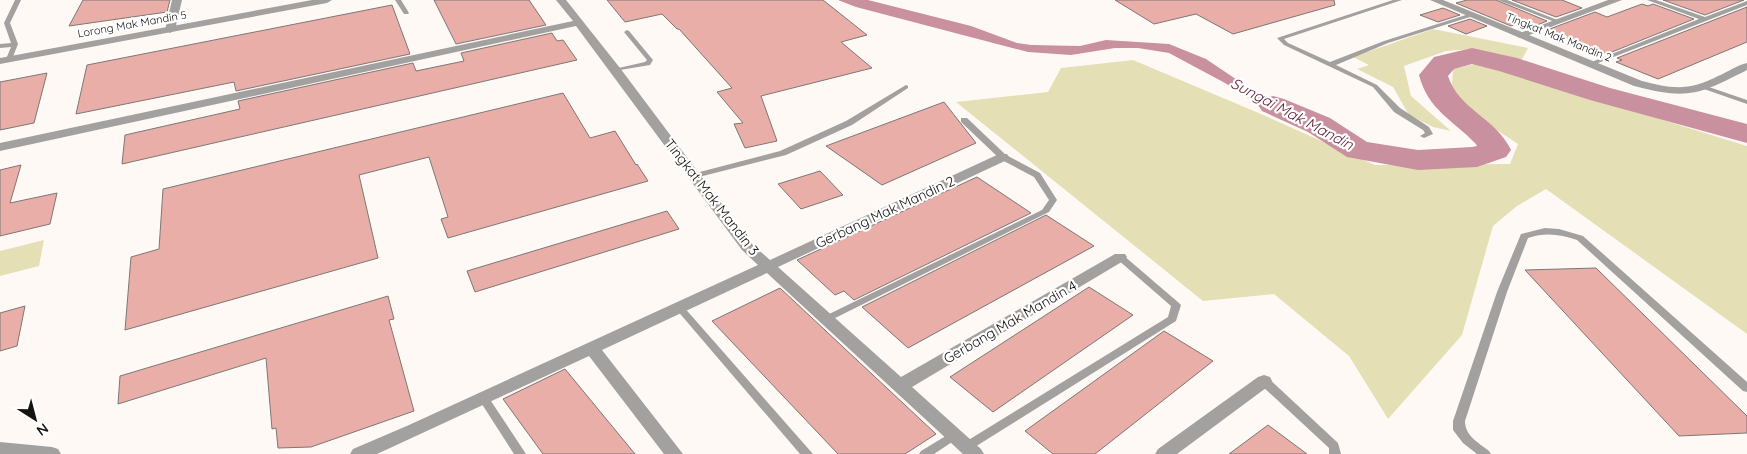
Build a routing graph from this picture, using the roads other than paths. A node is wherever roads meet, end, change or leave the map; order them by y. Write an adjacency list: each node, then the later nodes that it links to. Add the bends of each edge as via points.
1 (18, 0): 22 (lane, via 7,23)
2 (177, 0): 19 (street)
3 (327, 0): 19 (street, Lorong Mak Mandin 5)
4 (398, 0): 14 (lane)
5 (561, 0): 18 (street, Tingkat Mak Mandin 3)
6 (1399, 0): 26 (lane, via 1280,38)
7 (1435, 0): 15 (street, Tingkat Mak Mandin 2)
8 (1501, 0): 17 (lane)
9 (1581, 0): 13 (street)
10 (1617, 0): 13 (street)
11 (1650, 0): 16 (lane)
12 (1747, 3): 16 (lane)
13 (1598, 6): 17 (street)
14 (406, 13)
15 (1471, 15): 21 (street, Tingkat Mak Mandin 2); 26 (lane, via 1386,42)
16 (1704, 20): 25 (lane)
17 (1557, 21): 21 (street)
18 (578, 23): 28 (street, Tingkat Mak Mandin 3); 35 (street)
19 (170, 30): 24 (street, Lorong Mak Mandin 5)
20 (627, 32): 28 (lane, via 650,60 648,64)
21 (1520, 35): 25 (street, Tingkat Mak Mandin 2)
22 (14, 44): 23 (lane); 24 (lane)
23 (0, 46)
24 (5, 60)
25 (1591, 64): 31 (street, Tingkat Mak Mandin 2, via 1638,84)
26 (1330, 65): 34 (lane, via 1375,86 1397,110 1426,129 1430,134)
27 (1745, 69): 30 (street)
28 (616, 70): 37 (street, Tingkat Mak Mandin 3)
29 (906, 87): 37 (lane, via 849,122 783,153)
30 (1703, 87): 31 (street); 32 (lane)
31 (1674, 91)
32 (1747, 102)
33 (964, 120): 36 (lane)
34 (1424, 136)
35 (0, 147)
36 (1003, 157): 39 (street, Gerbang Mak Mandin 2); 41 (lane, via 1037,175 1053,200 1045,212)
37 (695, 176): 39 (street, Tingkat Mak Mandin 3, via 747,248)
38 (1120, 257): 44 (street, Gerbang Mak Mandin 4); 49 (lane, via 1176,305 1173,319)
39 (768, 266): 40 (street, Gerbang Mak Mandin 2); 41 (street, Tingkat Mak Mandin 3)
40 (679, 307): 42 (street, Gerbang Mak Mandin 2); 54 (lane)
41 (826, 319): 44 (street, Tingkat Mak Mandin 3)
42 (592, 348): 46 (street, Gerbang Mak Mandin 2); 53 (street)
43 (1264, 381): 56 (street); 57 (lane, via 1334,446)
44 (900, 386): 47 (street, Tingkat Mak Mandin 3)
45 (1747, 388): 58 (lane, via 1580,238 1561,231 1537,231 1524,236 1459,421 1458,430)
46 (483, 398): 51 (street, Gerbang Mak Mandin 2); 52 (lane)
47 (954, 435): 49 (street, Tingkat Mak Mandin 3); 55 (lane)
48 (0, 449): 50 (street)
49 (971, 450)
50 (52, 454)
51 (359, 454)
52 (520, 454)
53 (674, 454)
54 (807, 454)
55 (925, 454)
56 (1164, 454)
57 (1335, 454)
58 (1485, 454)

